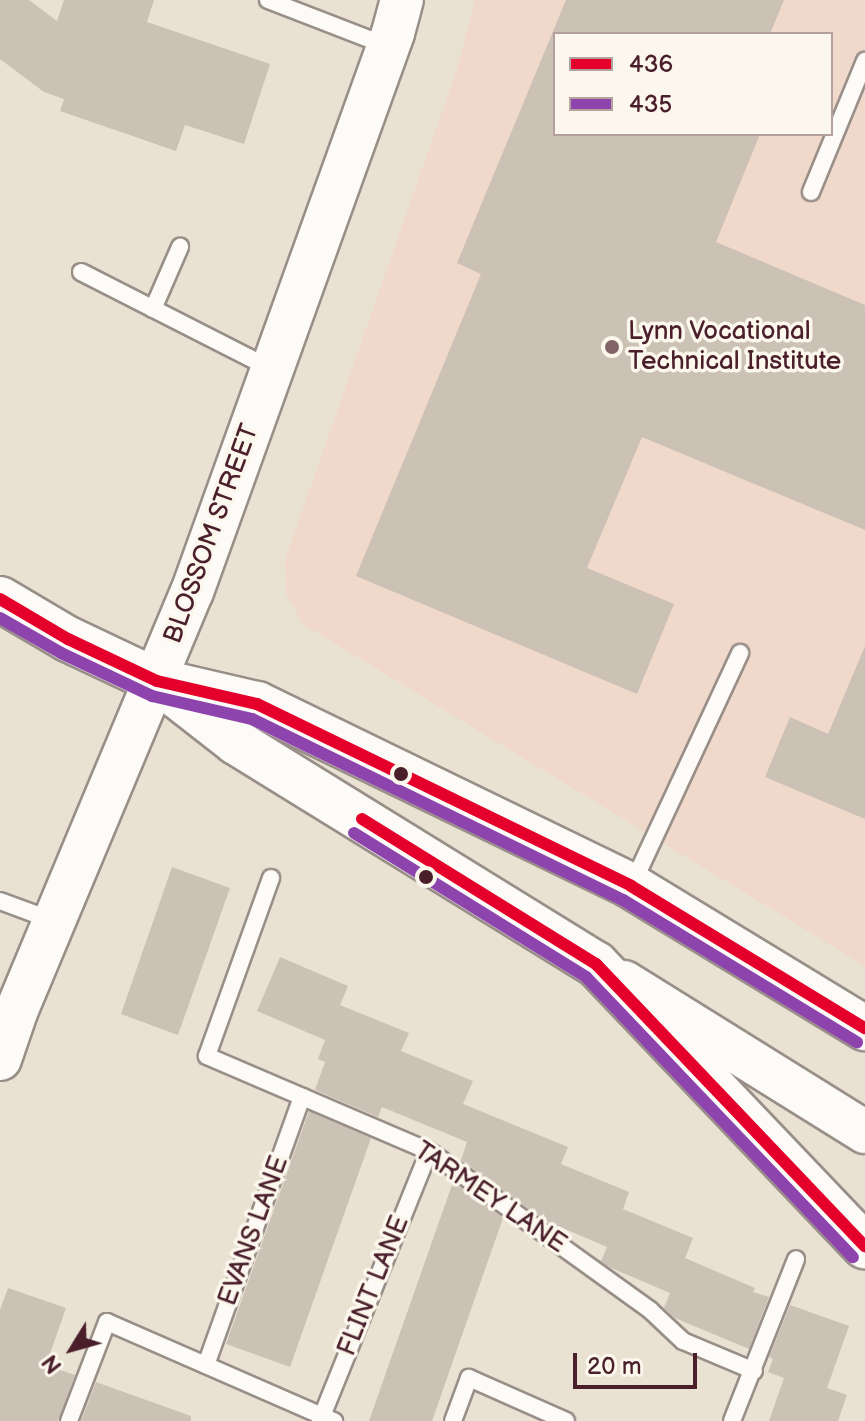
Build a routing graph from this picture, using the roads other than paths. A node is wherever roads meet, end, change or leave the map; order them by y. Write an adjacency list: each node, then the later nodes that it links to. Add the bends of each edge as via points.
1 (268, 0): 3 (lane)
2 (402, 0): 3 (street, BLOSSOM STREET)
3 (388, 47): 9 (street, BLOSSOM STREET)
4 (865, 61): 5 (lane)
5 (811, 192)
6 (180, 247): 8 (lane)
7 (81, 272): 8 (lane)
8 (153, 309): 9 (lane)
9 (273, 369): 12 (street, BLOSSOM STREET)
10 (0, 599): 12 (main road)
11 (740, 653): 14 (lane)
12 (157, 681): 14 (main road, via 257,704); 16 (street, BLOSSOM STREET); 17 (main road, via 236,742)
13 (271, 878): 21 (lane, TARMEY LANE, via 207,1056)
14 (631, 886): 19 (main road)
15 (0, 901): 16 (lane)
16 (54, 921): 18 (street, BLOSSOM STREET)
17 (596, 964): 22 (street); 24 (main road)
18 (8, 1008): 20 (street, BLOSSOM STREET)
19 (865, 1028)
20 (0, 1059)
21 (302, 1097): 23 (lane, TARMEY LANE); 26 (lane, EVANS LANE)
22 (865, 1132)
23 (429, 1151): 27 (lane, TARMEY LANE, via 650,1310 683,1341); 28 (lane, FLINT LANE)
24 (865, 1246)
25 (796, 1259): 27 (lane)
26 (206, 1365): 28 (lane); 29 (lane, via 107,1322)
27 (754, 1371): 32 (lane)
28 (325, 1419)
29 (69, 1421)
30 (453, 1421): 31 (lane, via 469,1378)
31 (566, 1421)
32 (732, 1421)

